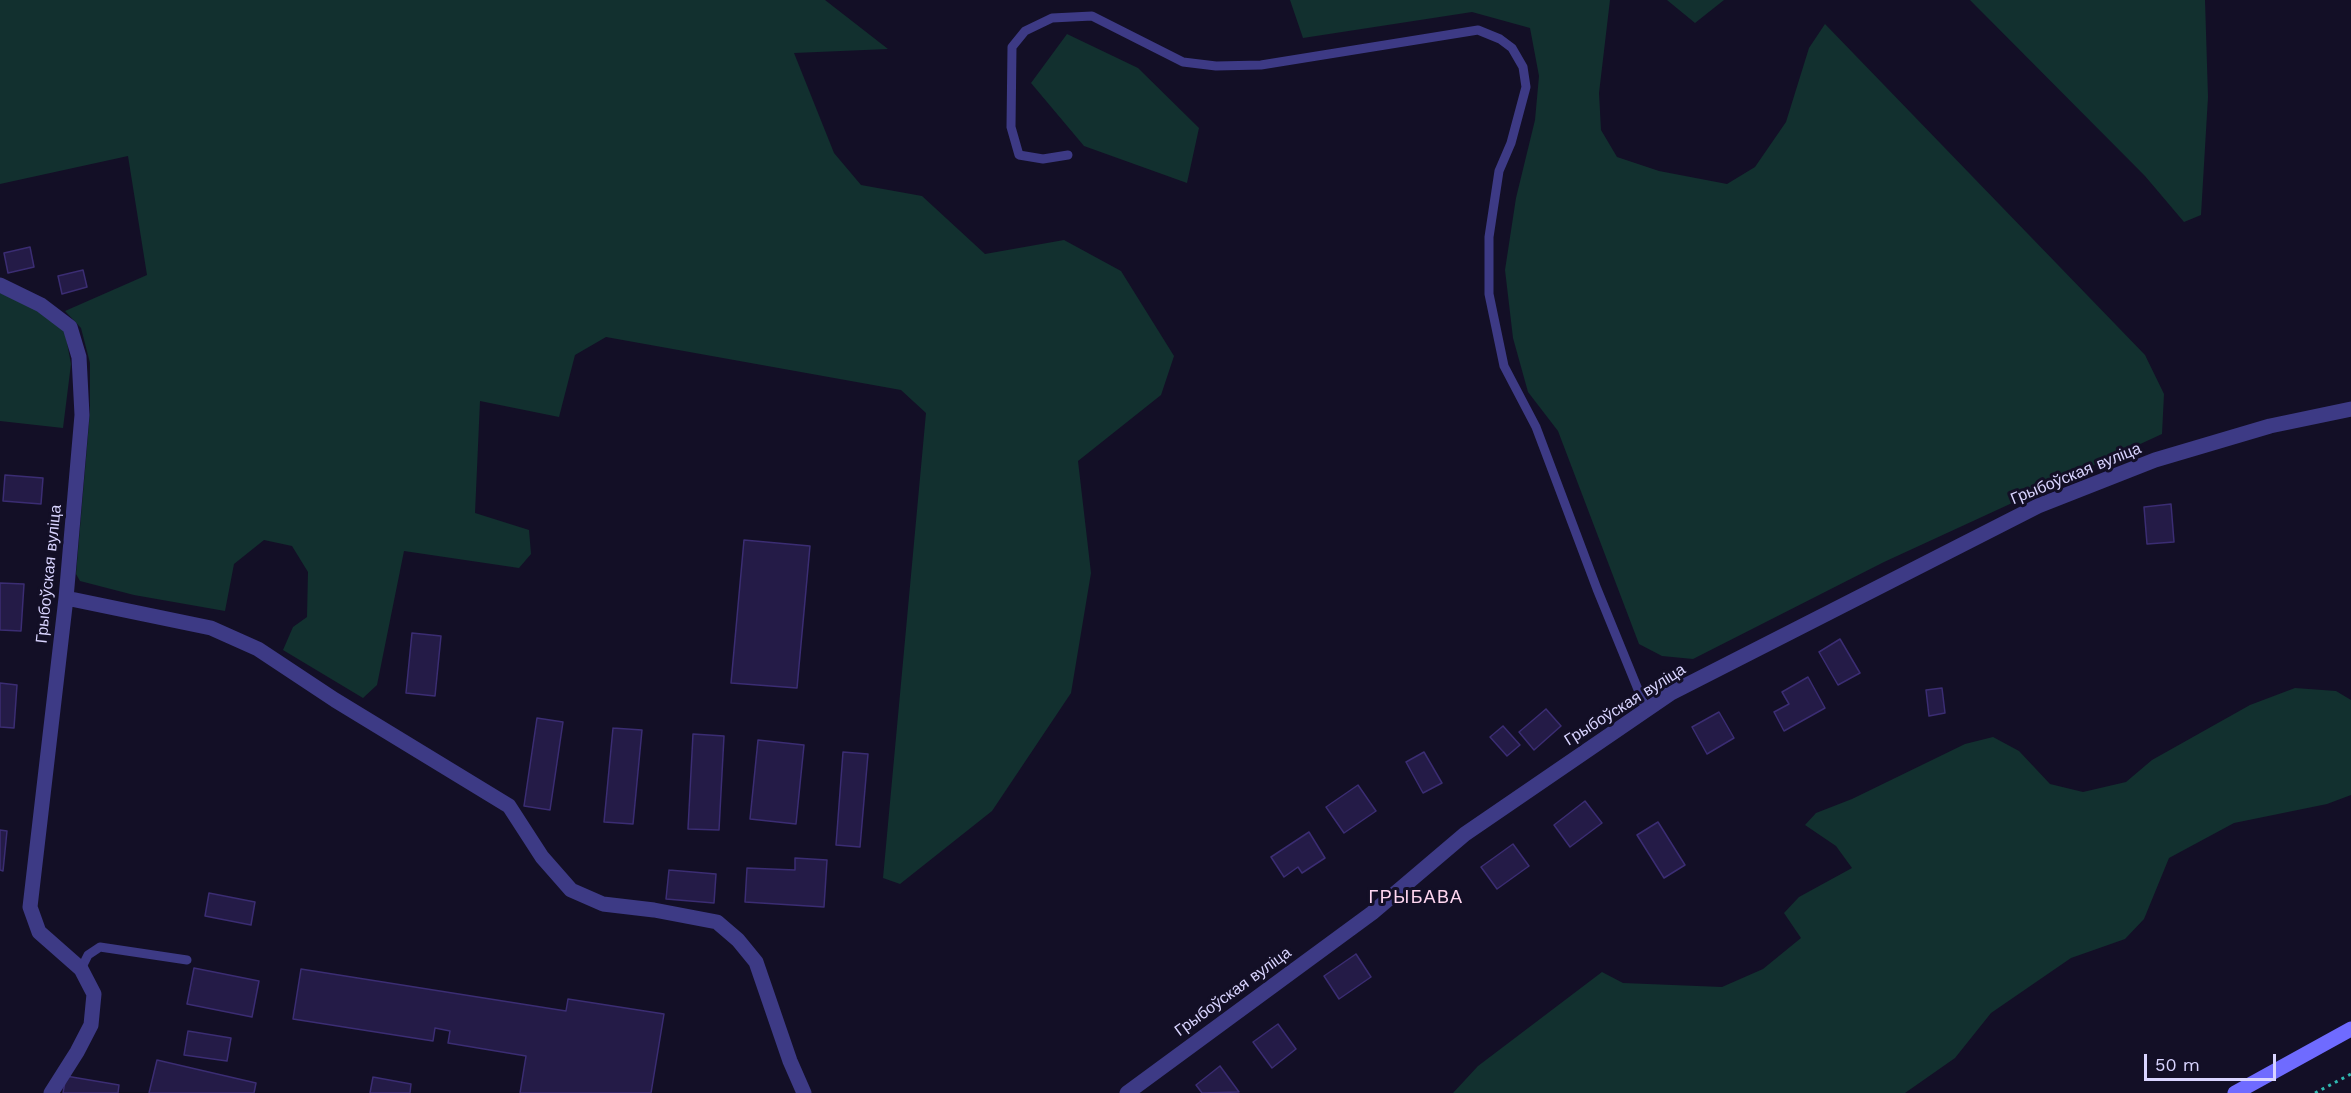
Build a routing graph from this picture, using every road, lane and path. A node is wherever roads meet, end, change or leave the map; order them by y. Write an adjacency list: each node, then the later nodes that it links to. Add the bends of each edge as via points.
1 (1068, 155): 5 (lane, via 1043,159 1019,155 1011,127 1011,47 1025,31 1052,18 1092,16 1183,63 1216,66 1261,65 1478,30 1512,48 1523,67 1526,87 1511,143 1498,171 1489,237 1489,294 1504,366 1536,427)
2 (0, 285): 4 (street, Грыбоўская вуліца, via 41,305 70,327 79,357 82,415)
3 (2351, 409): 5 (street, Грыбоўская вуліца, via 2270,426 2155,460 2038,506)
4 (66, 597): 7 (street, Грыбоўская вуліца, via 30,907 39,932); 11 (street, via 211,628 258,649 509,806 542,857 571,890 603,904 717,922 756,962)
5 (1646, 709): 12 (street, Грыбоўская вуліца, via 1465,834 1372,913)
6 (187, 960): 7 (lane, via 100,947 88,955)
7 (81, 969): 10 (street, via 94,994 91,1025)
8 (2351, 1029): 13 (main road)
9 (2351, 1074): 14 (path)
10 (51, 1093)
11 (804, 1093)
12 (1127, 1093)
13 (2235, 1093)
14 (2315, 1093)

